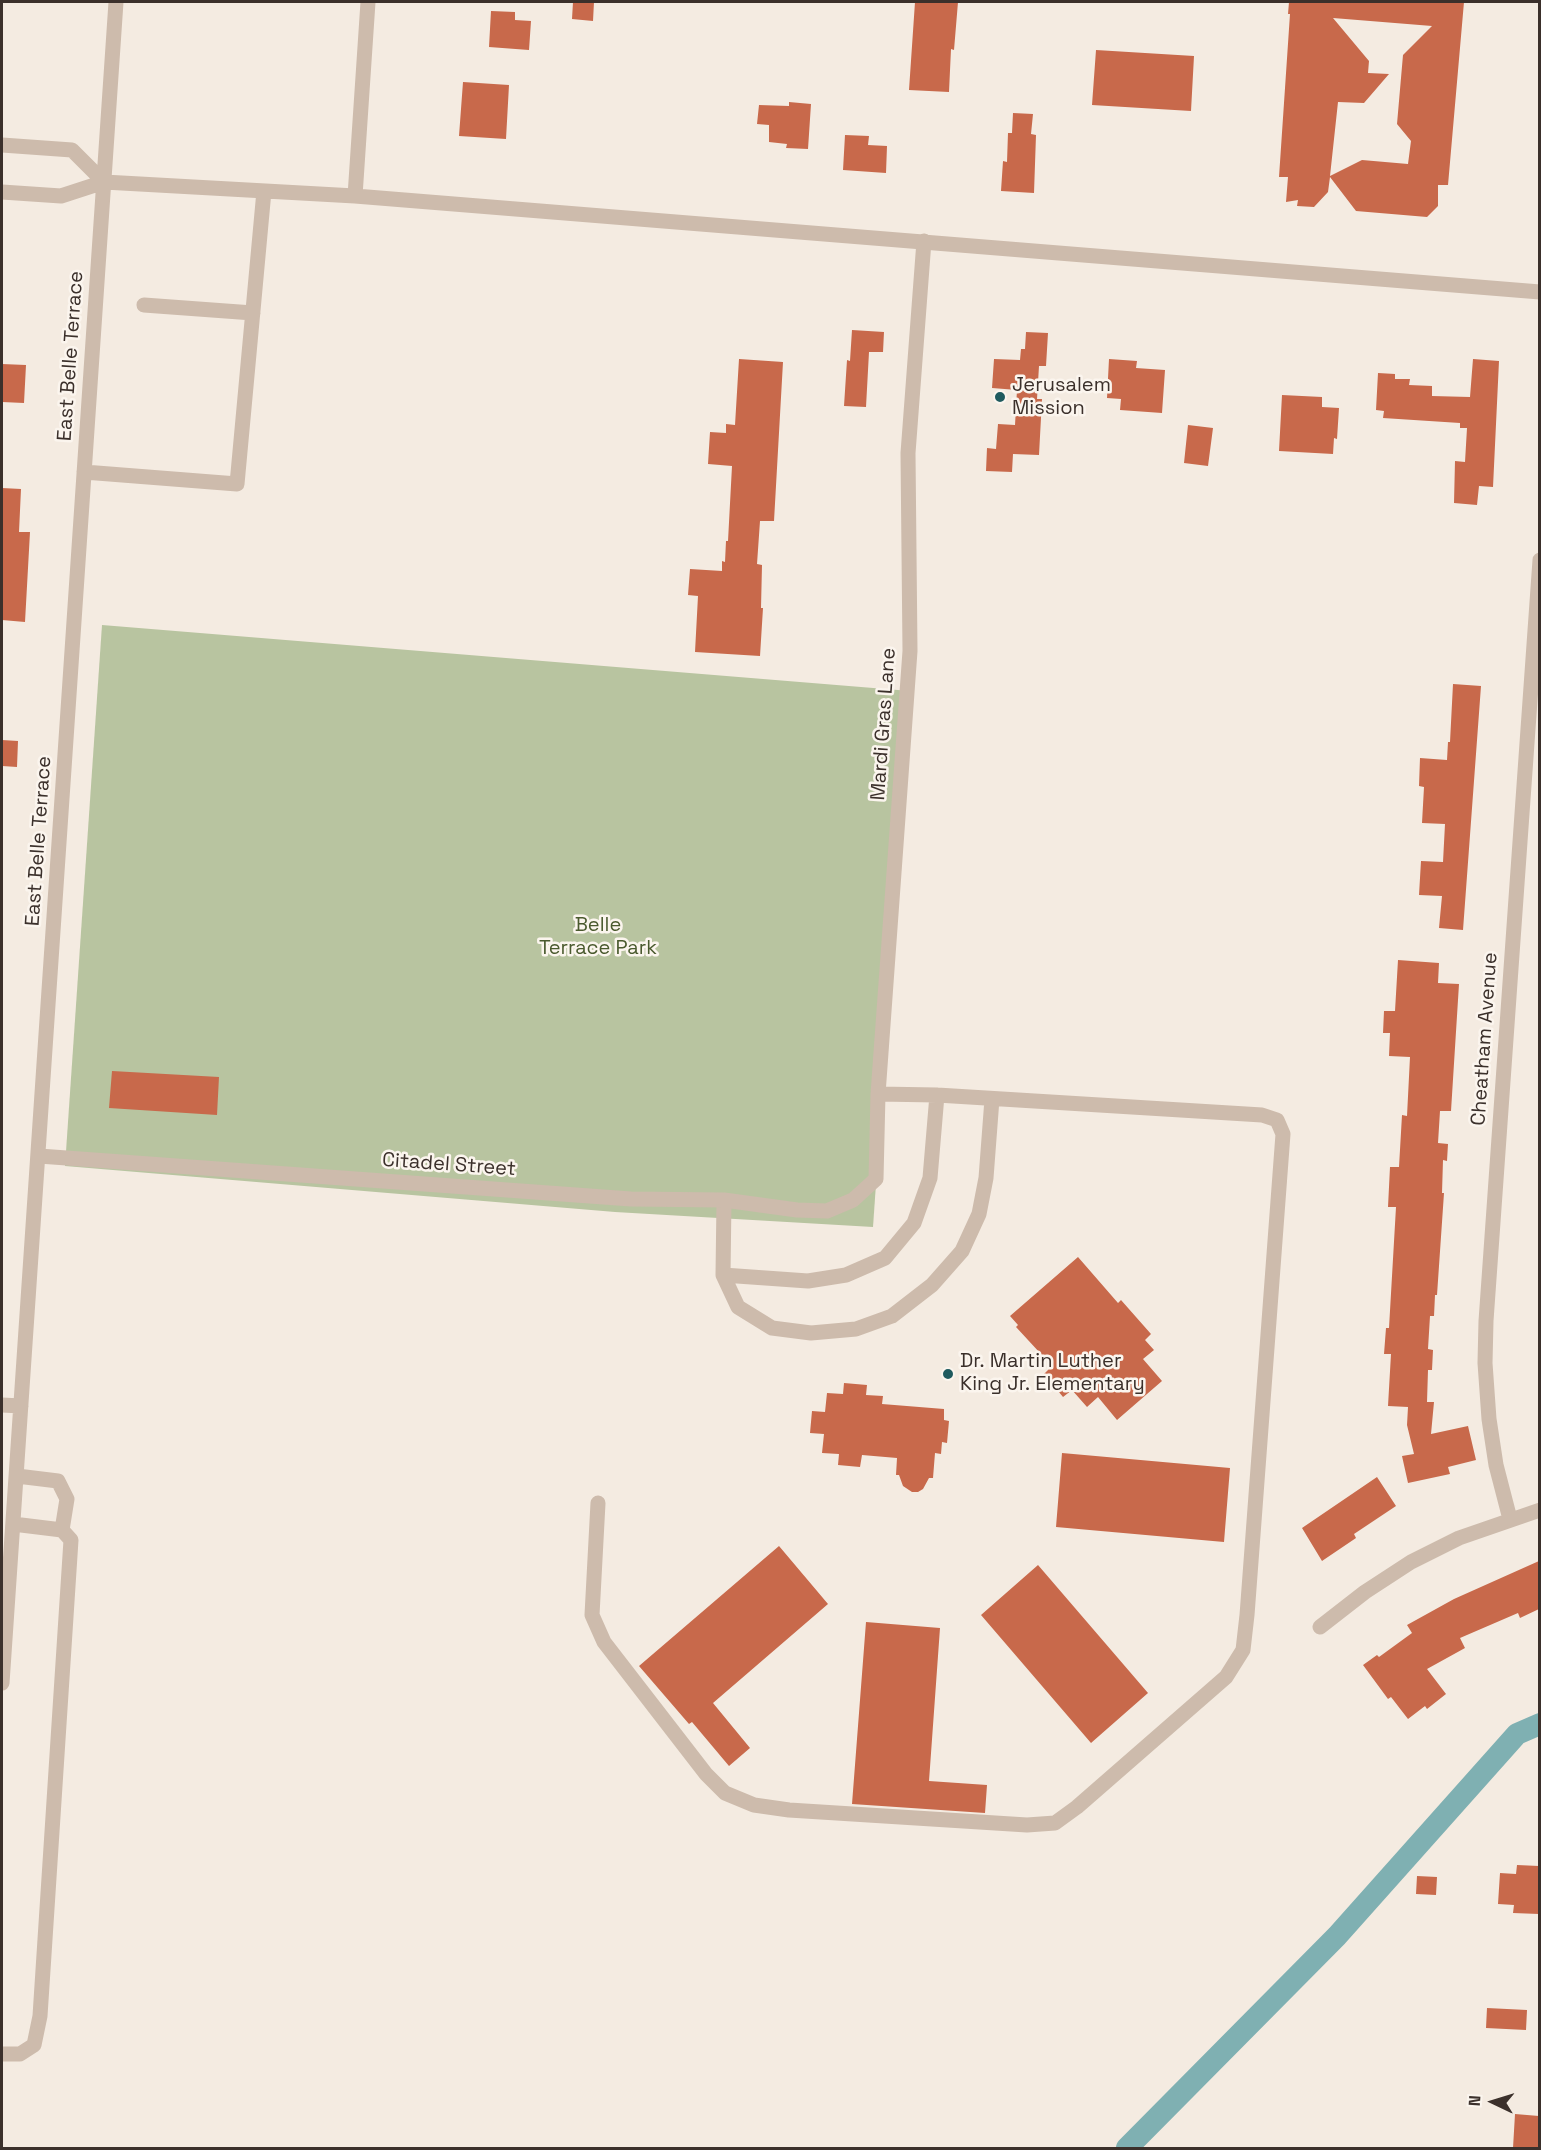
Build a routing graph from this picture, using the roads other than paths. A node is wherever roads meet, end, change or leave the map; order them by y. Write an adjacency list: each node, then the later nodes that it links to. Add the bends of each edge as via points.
1 (117, 2): 4 (street, East Belle Terrace)
2 (368, 2): 7 (street)
3 (2, 145): 4 (street, via 72,150)
4 (104, 182): 5 (street); 6 (street, via 61,196); 12 (street, East Belle Terrace)
5 (264, 191): 7 (street); 11 (street)
6 (2, 192)
7 (355, 196): 8 (street)
8 (924, 241): 9 (street); 14 (street, Mardi Gras Lane, via 908,453 910,651)
9 (1539, 292)
10 (144, 305): 11 (street)
11 (253, 313): 12 (street, via 237,484)
12 (84, 472): 17 (street, East Belle Terrace)
13 (1539, 560): 26 (street, Cheatham Avenue, via 1486,1321 1489,1419)
14 (878, 1094): 15 (street); 19 (street, Mardi Gras Lane, via 876,1179)
15 (937, 1095): 16 (street); 20 (street, via 930,1178 914,1223 885,1258 846,1275 807,1281)
16 (992, 1099): 20 (street, via 986,1178 979,1214 963,1251 932,1285 892,1316 856,1329 811,1334 772,1328 738,1307); 24 (street, via 1262,1114 1277,1120 1283,1134 1247,1615 1243,1650 1226,1677 1055,1823 1027,1825 754,1805 725,1793 706,1774 604,1642 592,1615)
17 (39, 1156): 18 (street, Citadel Street, via 631,1199); 22 (street, East Belle Terrace)
18 (724, 1200): 19 (street, Citadel Street, via 827,1211); 20 (street)
19 (853, 1200)
20 (723, 1275)
21 (2, 1405): 22 (street)
22 (21, 1406): 23 (street, East Belle Terrace)
23 (16, 1476): 27 (street, East Belle Terrace); 28 (street, via 58,1481 67,1499)
24 (598, 1503)
25 (1539, 1510): 26 (street)
26 (1510, 1519): 29 (street, via 1410,1562)
27 (13, 1524): 28 (street); 30 (street, East Belle Terrace)
28 (62, 1530): 31 (street, via 71,1540 40,2016 34,2045 20,2054)
29 (1320, 1627)
30 (2, 1683)
31 (2, 2054)

